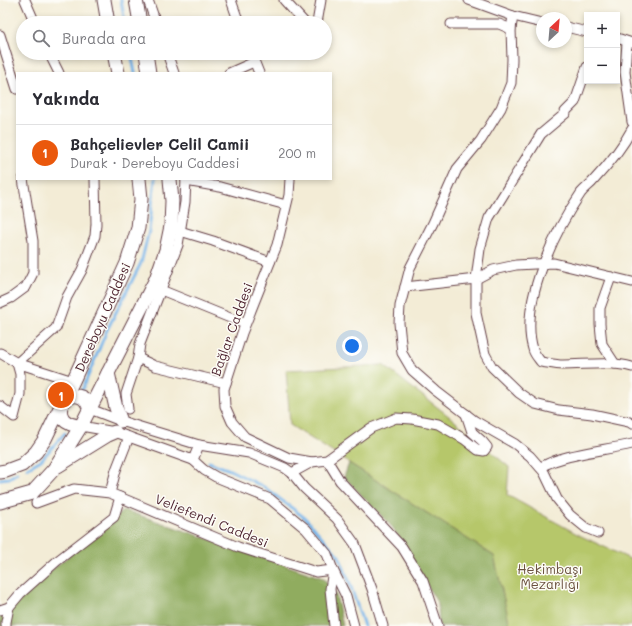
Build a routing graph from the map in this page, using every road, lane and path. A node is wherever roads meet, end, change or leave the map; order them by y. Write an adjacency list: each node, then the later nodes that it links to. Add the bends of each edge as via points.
1 (25, 0): 9 (street)
2 (104, 0): 10 (main road)
3 (136, 0): 11 (main road)
4 (148, 0): 12 (street)
5 (231, 0): 13 (street)
6 (284, 0): 14 (street)
7 (321, 0): 15 (street)
8 (469, 0): 16 (street)
9 (32, 16)
10 (107, 16)
11 (139, 16)
12 (154, 16)
13 (235, 16)
14 (299, 16)
15 (318, 16)
16 (513, 16): 17 (street); 19 (street)
17 (536, 22)
18 (451, 24): 19 (street, via 499,24)
19 (511, 28): 53 (street, via 511,83 501,108 481,140 457,169 410,268)
20 (572, 28): 21 (street)
21 (584, 31)
22 (0, 35): 37 (street)
23 (620, 39): 24 (street)
24 (630, 42): 38 (street, via 625,72)
25 (52, 60): 30 (street)
26 (115, 60): 31 (main road)
27 (147, 60): 32 (main road)
28 (169, 60): 33 (street)
29 (254, 62): 34 (street); 35 (street)
30 (58, 72)
31 (118, 72)
32 (149, 72)
33 (174, 72)
34 (231, 72)
35 (259, 72)
36 (584, 77): 51 (street, via 576,102 541,134 490,218 480,249)
37 (16, 86)
38 (632, 122)
39 (632, 129): 49 (street, via 624,145 582,192)
40 (23, 180): 55 (street, via 33,241 33,273 26,287)
41 (95, 180): 59 (street, via 95,236 82,270 56,328)
42 (139, 180): 63 (main road, Dereboyu Caddesi, via 141,199 138,228 127,263)
43 (170, 180): 62 (main road, via 171,226 166,250 156,279)
44 (186, 180): 46 (street, via 220,186); 47 (street)
45 (290, 180): 46 (street, Bağlar Caddesi)
46 (286, 205): 48 (street, Bağlar Caddesi, via 277,245)
47 (180, 231): 48 (street); 54 (street, via 178,245)
48 (270, 262): 56 (street, Bağlar Caddesi)
49 (543, 264): 50 (street, via 554,263); 51 (street, via 516,265 493,270); 60 (street, via 530,314 533,351 541,362 561,365)
50 (611, 277): 52 (street); 60 (street, via 600,308 600,324 602,344)
51 (476, 279): 53 (street); 70 (street, via 476,313 485,354 492,367 518,393 536,404)
52 (632, 282)
53 (405, 286): 69 (street, via 399,323 402,353 412,370)
54 (161, 290): 56 (street); 58 (street, via 140,344)
55 (0, 303)
56 (245, 324): 64 (street, Bağlar Caddesi)
57 (0, 353): 59 (street)
58 (138, 358): 64 (street, via 156,366); 68 (street, via 126,394)
59 (17, 363): 63 (street); 66 (street, via 20,394 14,417)
60 (615, 364): 61 (street)
61 (632, 367)
62 (108, 373): 67 (main road); 72 (main road)
63 (73, 381): 65 (main road, Dereboyu Caddesi)
64 (226, 382): 78 (street, Bağlar Caddesi, via 225,406 232,422 245,437 289,458)
65 (62, 405): 67 (main road, via 68,398 77,396 86,400); 71 (main road, via 60,410 63,419); 81 (main road, Dereboyu Caddesi, via 36,452 22,465)
66 (0, 406)
67 (90, 409): 71 (main road); 72 (street)
68 (128, 409)
69 (466, 414): 77 (street, via 472,432 487,447 484,451 478,450 438,424 396,418 371,428); 79 (street, via 515,444)
70 (632, 424)
71 (81, 426): 72 (street); 80 (main road)
72 (118, 427): 73 (street); 75 (street); 80 (main road)
73 (129, 437): 76 (street); 83 (street)
74 (632, 444): 79 (street, via 574,456)
75 (199, 445): 76 (street); 82 (street, via 249,453)
76 (193, 460): 88 (street, via 216,477 270,499 306,529 328,554)
77 (327, 460): 78 (street); 94 (street, via 340,481 402,547 423,581)
78 (312, 462): 82 (street)
79 (540, 468): 87 (street, via 570,515 586,528)
80 (54, 469): 85 (main road, via 32,493)
81 (0, 472)
82 (292, 473): 93 (street, via 337,519 355,544)
83 (110, 493): 84 (street, Veliefendi Caddesi); 86 (street, Veliefendi Caddesi, via 74,489)
84 (120, 497): 88 (street, Veliefendi Caddesi, via 238,547 316,572); 89 (street, via 114,517 57,561)
85 (0, 502)
86 (36, 503)
87 (598, 532)
88 (333, 570): 91 (street, via 330,589); 92 (street, via 346,596)
89 (4, 608): 90 (street)
90 (6, 626)
91 (334, 626)
92 (354, 626)
93 (383, 626)
94 (438, 626)

